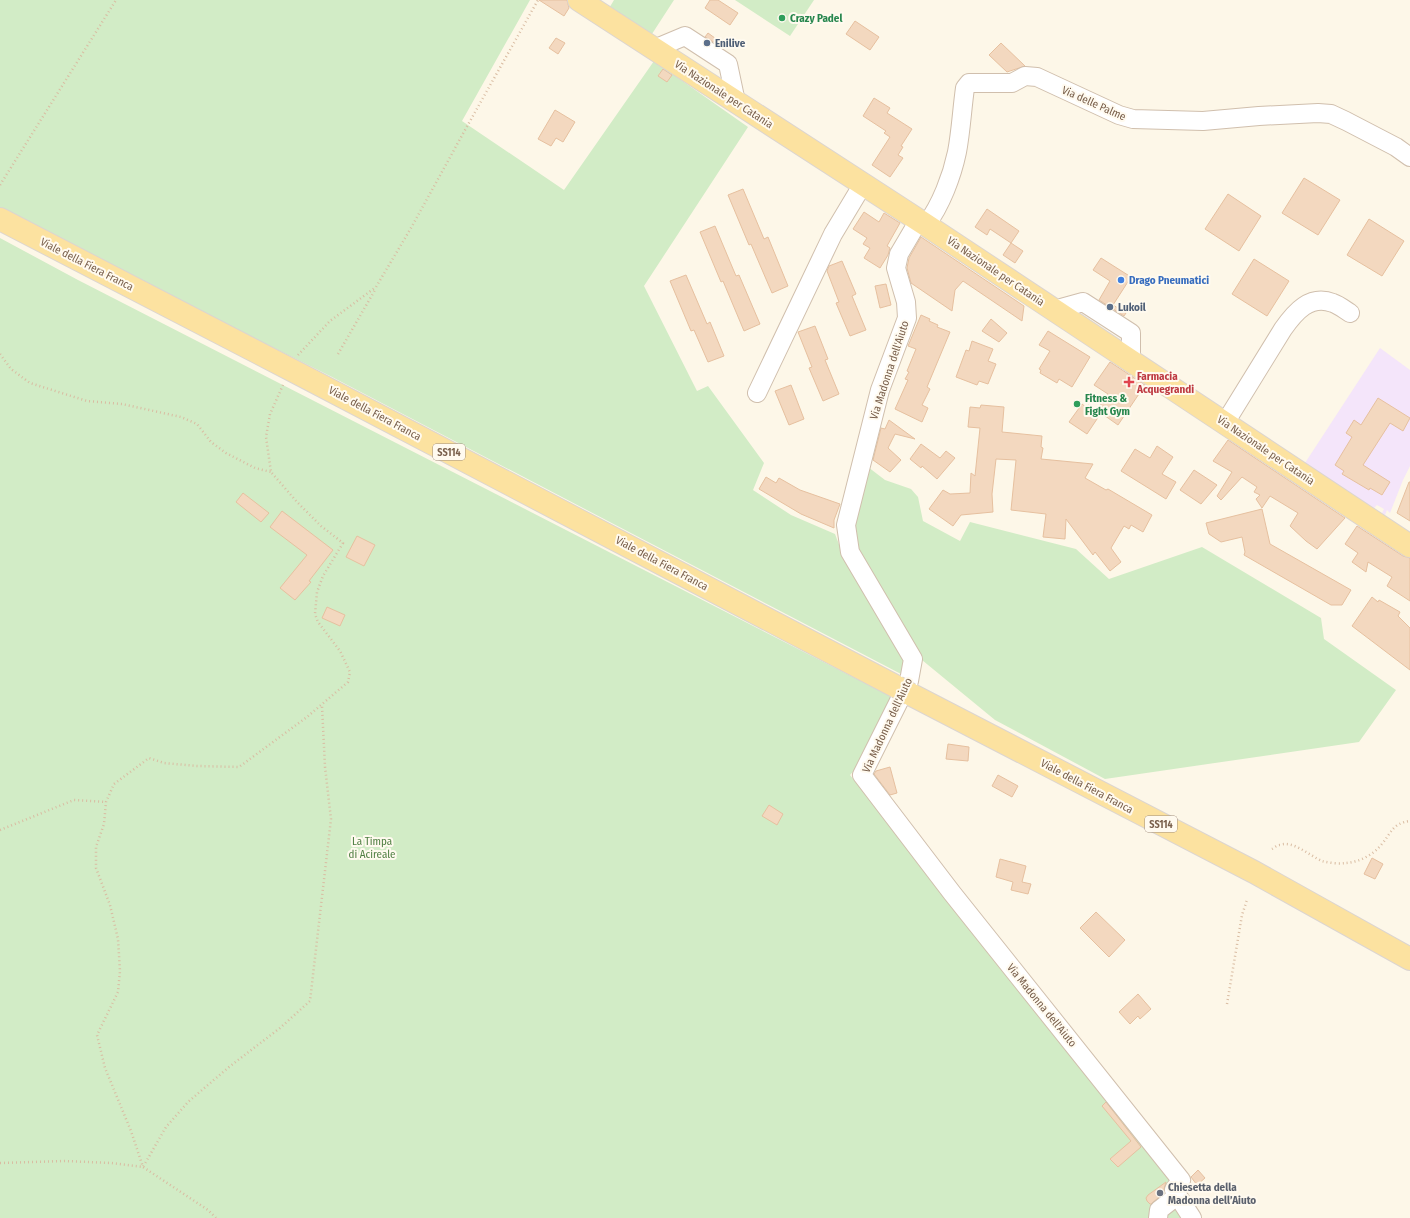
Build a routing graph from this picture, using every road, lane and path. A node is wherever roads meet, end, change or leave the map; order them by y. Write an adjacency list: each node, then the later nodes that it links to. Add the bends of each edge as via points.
1 (116, 0): 6 (path)
2 (538, 0): 9 (path)
3 (579, 0): 5 (main road, Via Nazionale per Catania)
4 (1410, 157): 8 (street, Via delle Palme, via 1396,147 1331,114 1311,113 1203,121 1133,119 1118,115 1037,77 1025,76 1012,83 969,83 965,88 957,152 946,188 933,216)
5 (863, 184): 8 (main road, Via Nazionale per Catania); 15 (street, via 833,234)
6 (0, 185)
7 (0, 219): 25 (main road, Viale della Fiera Franca / SS114, via 1254,872)
8 (923, 223): 16 (main road, Via Nazionale per Catania); 29 (street, Via Madonna dell'Aiuto, via 899,254 896,268 906,302 907,318 880,390 846,525 850,552 913,659 909,681 862,775 952,893 1181,1180 1174,1190)
9 (376, 287): 12 (path); 13 (path, via 330,321)
10 (1350, 313): 16 (street, via 1333,303 1322,301 1302,307 1283,328)
11 (0, 354): 17 (path, via 11,369 30,383 87,401 122,404 181,417 197,424 211,442 226,454 255,468)
12 (338, 354)
13 (297, 357)
14 (285, 380): 17 (path, via 270,414 266,437)
15 (757, 393)
16 (1225, 423): 18 (main road, Via Nazionale per Catania)
17 (271, 472): 19 (path, via 297,502 343,543 316,592 315,614 340,651 350,672 348,682)
18 (1410, 546)
19 (322, 706): 20 (path, via 239,766 197,766 164,763 150,758 114,784); 28 (path, via 331,819 310,1001 188,1102 166,1128)
20 (106, 802): 22 (path, via 74,800); 28 (path, via 104,824 96,847 96,868 110,905 118,939 120,971 118,992 97,1035 105,1068)
21 (1410, 820): 23 (path, via 1392,828 1381,845 1370,855 1346,864 1323,861 1288,844 1280,844)
22 (0, 830)
23 (1272, 849)
24 (1247, 900): 26 (path, via 1242,915)
25 (1410, 959)
26 (1227, 1004)
27 (0, 1163): 28 (path, via 65,1161)
28 (143, 1167): 30 (path)
29 (1177, 1196): 31 (street, via 1159,1210); 32 (street)
30 (216, 1218)
31 (1158, 1218)
32 (1192, 1218)

